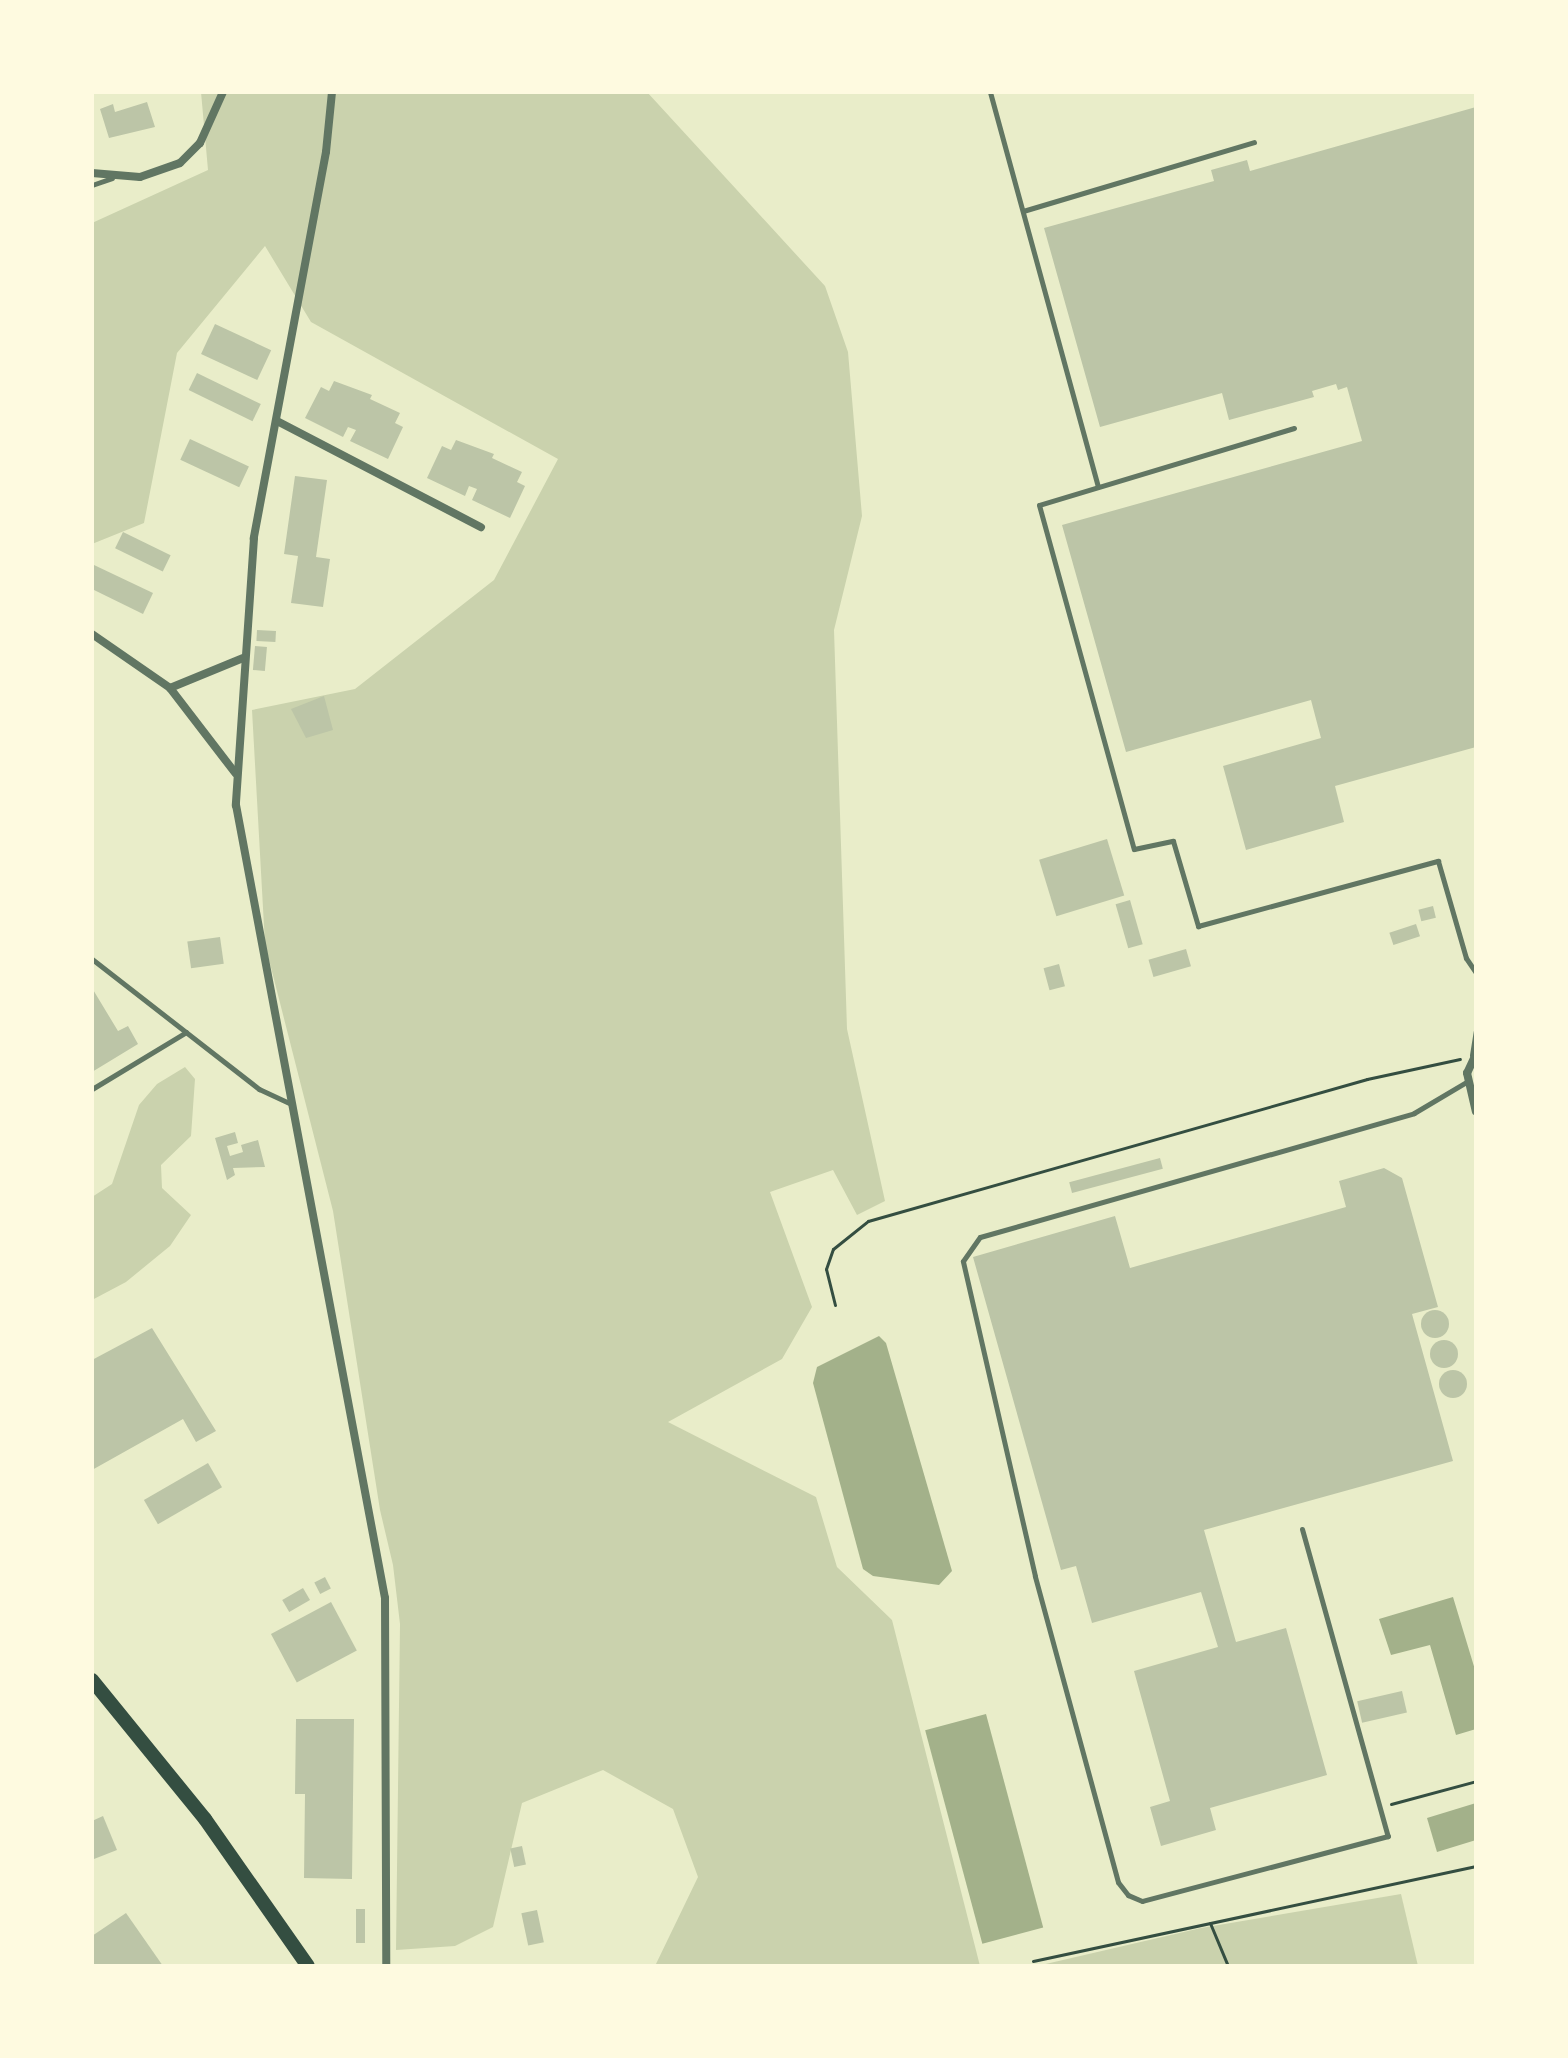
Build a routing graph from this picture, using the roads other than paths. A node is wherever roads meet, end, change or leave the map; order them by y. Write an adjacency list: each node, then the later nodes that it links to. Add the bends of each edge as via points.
1 (223, 92): 6 (street, via 206,134 188,157 151,175)
2 (332, 92): 9 (street)
3 (990, 92): 8 (lane)
4 (1254, 142): 8 (lane)
5 (92, 173): 6 (street)
6 (112, 178): 7 (lane)
7 (92, 185)
8 (1023, 211): 11 (lane)
9 (277, 421): 12 (street); 14 (street, via 254,538)
10 (1294, 428): 11 (lane)
11 (1098, 487): 18 (lane, via 1039,505 1134,849 1173,841 1198,926 1438,861 1466,958)
12 (481, 527)
13 (92, 634): 15 (street)
14 (243, 658): 15 (street); 16 (street)
15 (170, 688): 16 (street)
16 (236, 774): 24 (street, via 237,816)
17 (92, 959): 20 (lane)
18 (1476, 973)
19 (1476, 1031): 21 (lane)
20 (186, 1032): 23 (lane); 24 (lane, via 259,1089)
21 (1474, 1055): 22 (street)
22 (1468, 1081): 25 (street); 26 (lane, via 1414,1113 980,1237 963,1261 1035,1576 1118,1882 1142,1901 1388,1836)
23 (92, 1089)
24 (295, 1106): 29 (street, via 385,1598)
25 (1476, 1111)
26 (1302, 1529)
27 (92, 1680): 28 (main road, via 205,1819)
28 (308, 1966)
29 (386, 1966)

